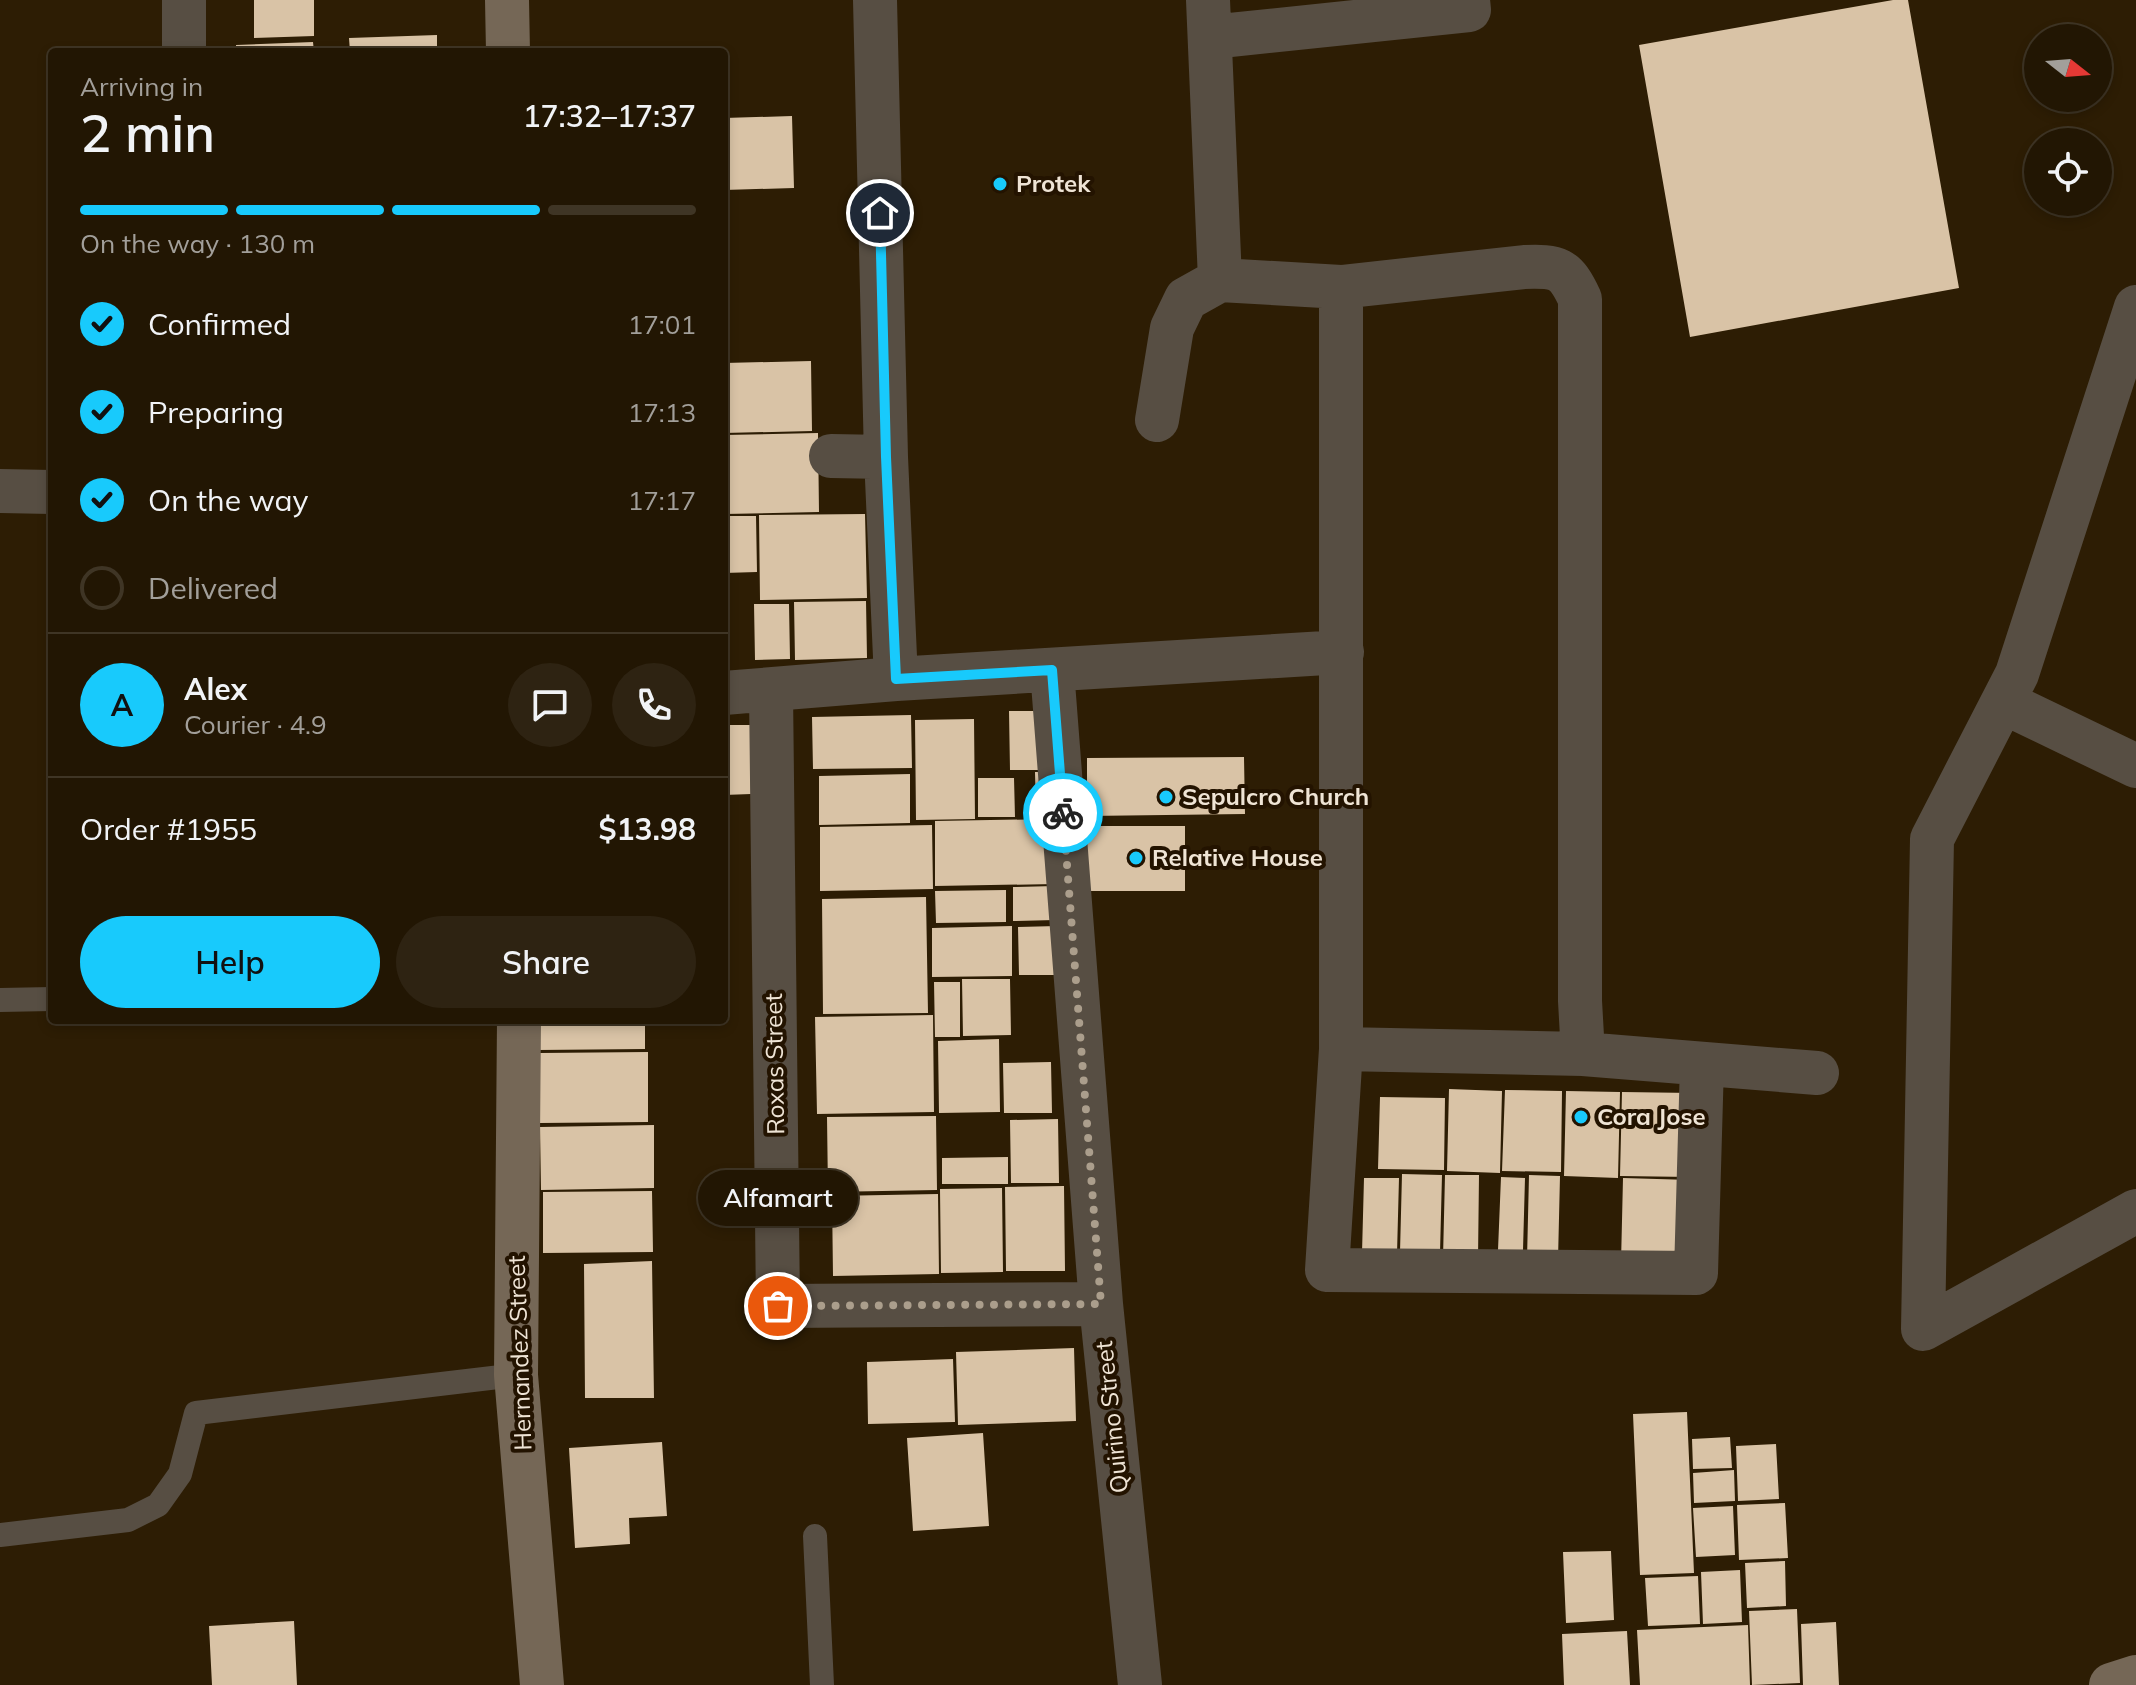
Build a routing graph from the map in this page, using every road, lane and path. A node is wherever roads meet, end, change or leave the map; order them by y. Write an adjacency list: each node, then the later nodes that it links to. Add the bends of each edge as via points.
1 (184, 0): 6 (street)
2 (507, 0): 7 (street)
3 (875, 0): 13 (street)
4 (1468, 0): 5 (street, via 1469,10)
5 (1210, 19): 8 (street)
6 (184, 48)
7 (508, 48)
8 (1220, 280): 9 (street); 11 (street, via 1186,299 1172,328)
9 (1341, 287): 16 (street); 27 (street, via 1552,266 1571,279 1580,299)
10 (2136, 307): 21 (street, via 2017,674)
11 (1157, 420)
12 (831, 456): 13 (street)
13 (886, 457): 18 (street)
14 (0, 491): 15 (street)
15 (48, 492)
16 (1342, 652): 17 (street); 26 (street)
17 (1052, 670): 18 (street); 31 (street, Quirino Street)
18 (896, 679): 19 (street)
19 (771, 691): 20 (street); 31 (street, Roxas Street, via 778,1306)
20 (728, 693)
21 (2003, 702): 22 (street); 30 (street, via 1932,839 1923,1329)
22 (2136, 766)
23 (48, 999): 24 (lane)
24 (0, 1000)
25 (519, 1024): 32 (street, Hernandez Street)
26 (1341, 1049): 27 (street); 28 (street, via 1327,1270 1696,1273)
27 (1583, 1054): 28 (street)
28 (1702, 1064): 29 (street)
29 (1817, 1073)
30 (2136, 1211)
31 (1101, 1304): 38 (street, Quirino Street)
32 (516, 1375): 33 (lane, via 196,1413 180,1474 158,1505 128,1520); 36 (street, Hernandez Street)
33 (0, 1535)
34 (815, 1536): 37 (lane)
35 (2136, 1677): 39 (street)
36 (542, 1685)
37 (822, 1685)
38 (1140, 1685)
39 (2111, 1685)

